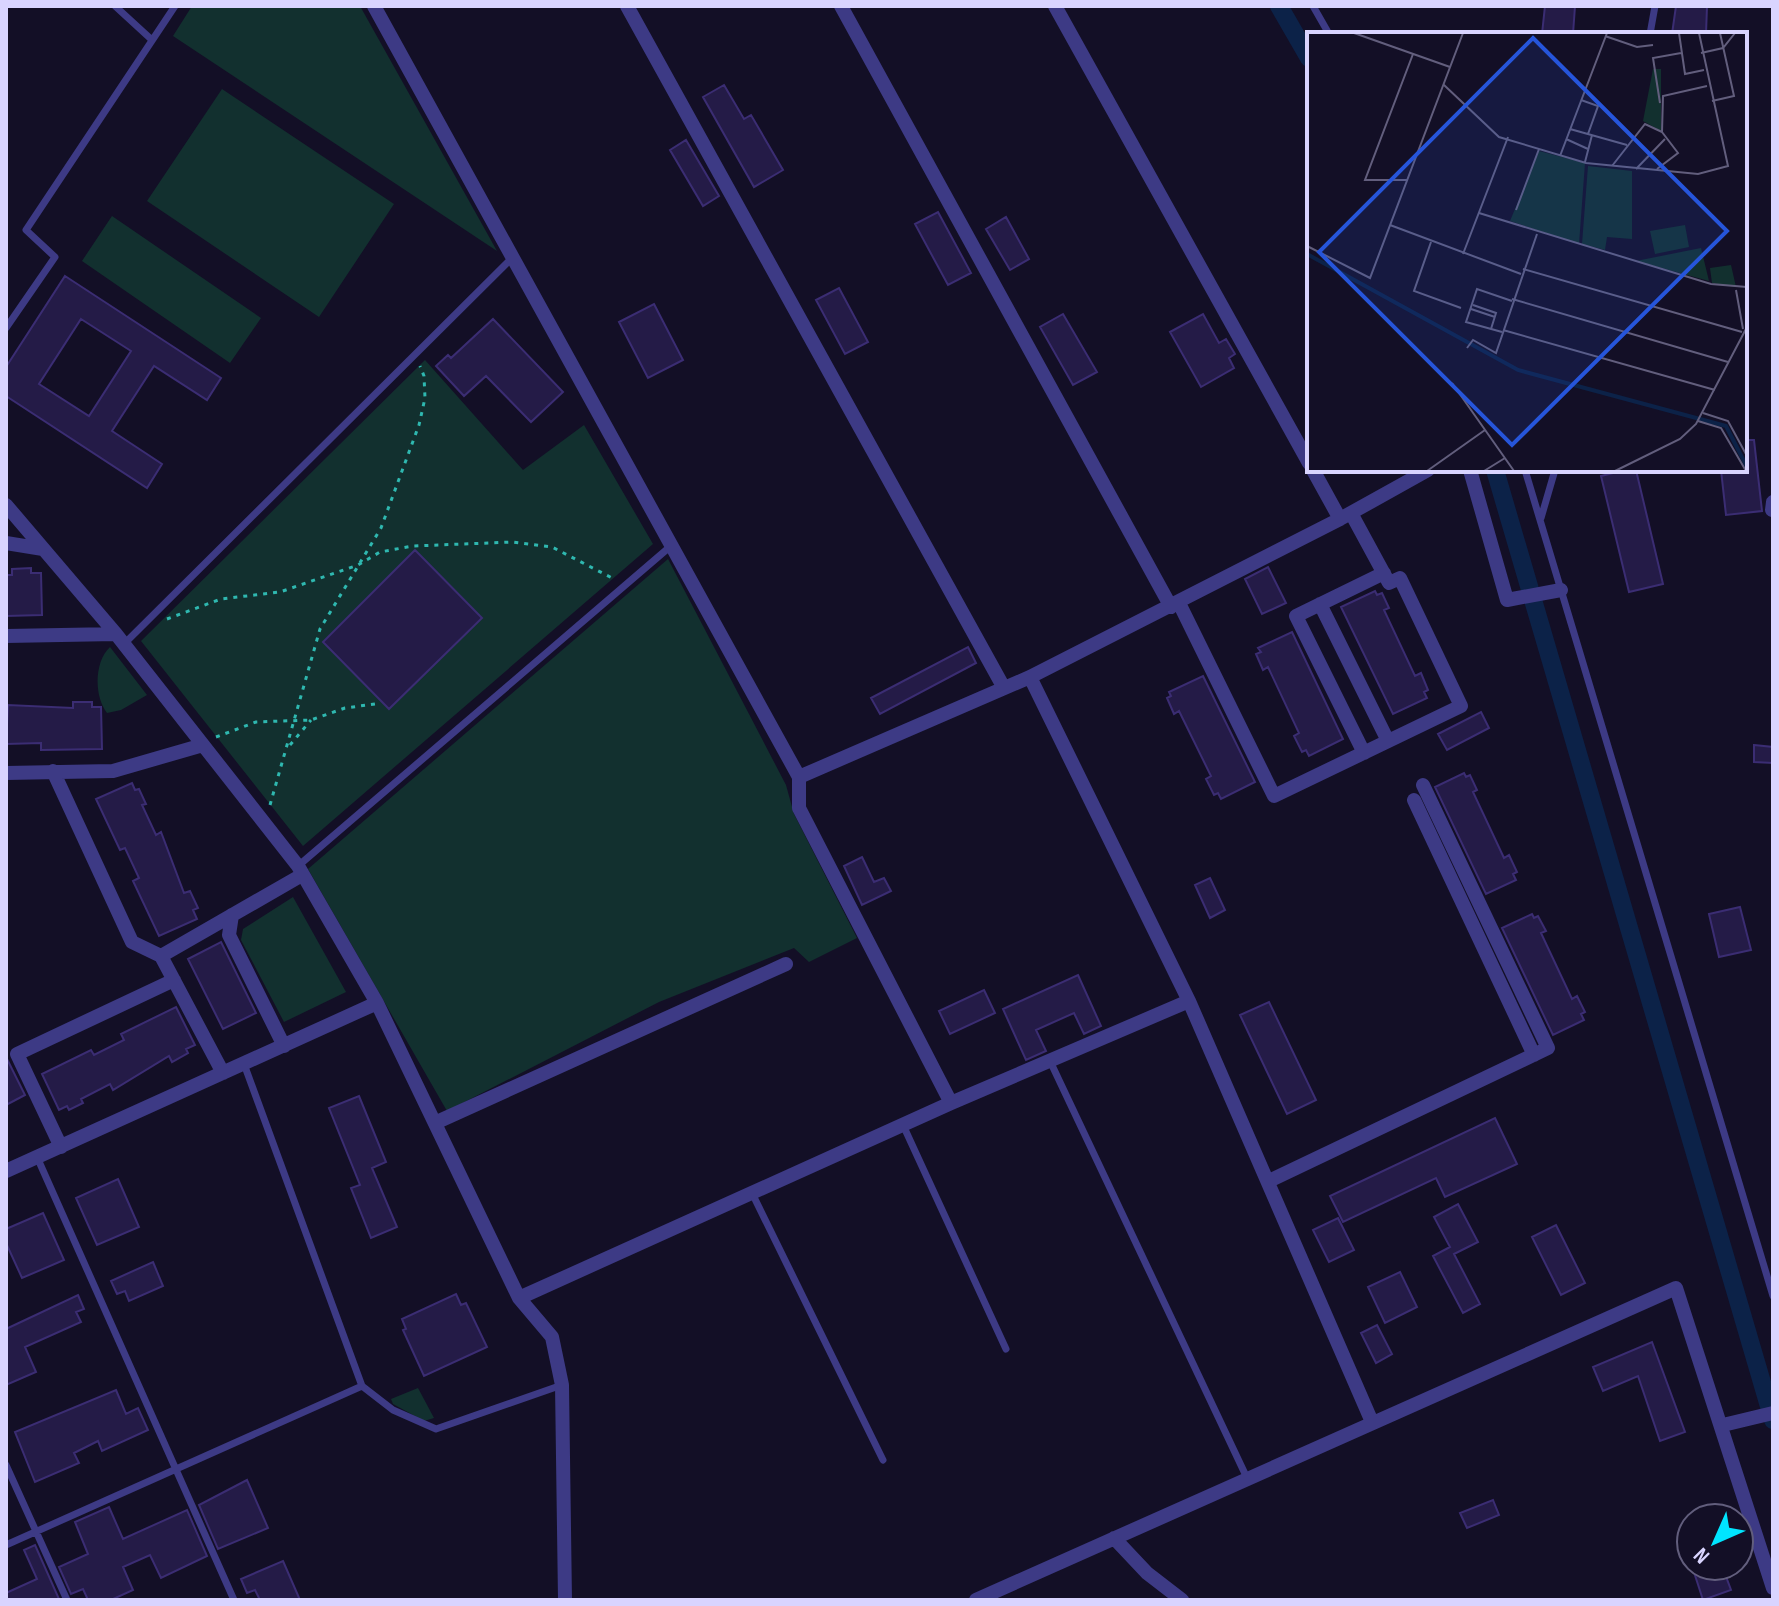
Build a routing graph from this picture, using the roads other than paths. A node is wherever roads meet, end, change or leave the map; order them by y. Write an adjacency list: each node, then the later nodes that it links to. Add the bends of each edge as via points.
1 (115, 6): 11 (lane)
2 (175, 6): 11 (lane)
3 (374, 6): 12 (street)
4 (627, 6): 33 (street)
5 (841, 6): 29 (street)
6 (1055, 6): 14 (street)
7 (1313, 6): 9 (lane)
8 (1655, 6): 10 (lane)
9 (1328, 32)
10 (1650, 32)
11 (152, 40): 13 (lane, via 26,230 55,257)
12 (513, 257): 24 (street); 31 (lane, via 147,620)
13 (6, 328)
14 (1307, 459)
15 (1314, 472): 21 (street)
16 (1424, 472): 21 (street)
17 (1471, 472): 27 (street, via 1507,600)
18 (1526, 472): 22 (lane)
19 (1554, 472): 22 (lane)
20 (6, 505): 25 (street)
21 (1346, 516): 26 (street); 29 (street)
22 (1540, 520): 27 (lane)
23 (6, 543): 25 (street)
24 (672, 545): 39 (street); 42 (lane)
25 (43, 549): 31 (street)
26 (1384, 573): 28 (street); 34 (street, via 1389,583 1400,578 1461,706)
27 (1561, 590): 62 (lane)
28 (1320, 604): 34 (street); 36 (street, via 1296,616)
29 (1175, 605): 32 (street); 36 (street, via 1274,796)
30 (6, 636): 31 (street)
31 (120, 639): 35 (street)
32 (1030, 677): 33 (street); 47 (street)
33 (1004, 688): 39 (street)
34 (1388, 741): 36 (street)
35 (203, 745): 37 (street, via 113,771); 42 (street)
36 (1364, 753)
37 (53, 771): 38 (street); 44 (street, via 132,942)
38 (6, 773)
39 (799, 777): 54 (street, via 799,808)
40 (1423, 785): 50 (street, via 1548,1048)
41 (1414, 800): 50 (street)
42 (300, 871): 43 (street); 48 (street)
43 (232, 915): 44 (street); 49 (street, via 229,935)
44 (161, 956): 46 (street)
45 (786, 964): 55 (street)
46 (174, 980): 53 (street); 57 (street, via 17,1054)
47 (1189, 1001): 51 (street); 60 (street)
48 (377, 1003): 49 (street); 55 (street)
49 (284, 1046): 52 (street)
50 (1534, 1055): 60 (street)
51 (1050, 1061): 54 (street); 73 (lane)
52 (244, 1064): 53 (street); 66 (lane)
53 (223, 1073): 57 (street)
54 (951, 1103): 56 (street)
55 (437, 1122): 63 (street)
56 (903, 1125): 61 (street); 64 (lane)
57 (61, 1147): 58 (street)
58 (37, 1157): 59 (street); 72 (lane)
59 (6, 1171)
60 (1269, 1181): 68 (street)
61 (752, 1193): 63 (street); 70 (lane)
62 (1773, 1296)
63 (519, 1298): 65 (street, via 552,1337)
64 (1006, 1349)
65 (562, 1385): 66 (lane, via 436,1429 393,1410); 80 (street)
66 (362, 1386): 72 (lane)
67 (1773, 1413): 69 (street)
68 (1372, 1422): 69 (street, via 1676,1288); 73 (street)
69 (1723, 1425): 77 (street)
70 (883, 1460)
71 (6, 1465): 74 (lane)
72 (175, 1469): 74 (lane); 79 (lane)
73 (1247, 1478): 75 (street)
74 (36, 1531): 76 (lane); 78 (lane)
75 (1114, 1538): 81 (street); 82 (street)
76 (6, 1545)
77 (1773, 1588)
78 (67, 1600)
79 (234, 1600)
80 (565, 1600)
81 (976, 1600)
82 (1182, 1600)

